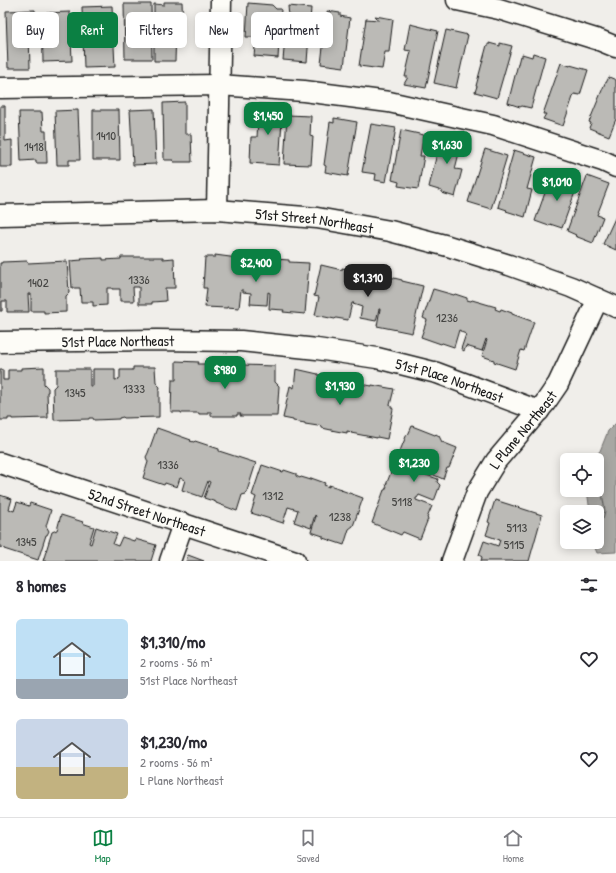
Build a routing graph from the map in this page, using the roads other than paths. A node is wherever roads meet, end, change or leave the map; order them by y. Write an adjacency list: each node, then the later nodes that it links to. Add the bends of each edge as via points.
1 (221, 0): 5 (street)
2 (457, 0): 3 (street)
3 (500, 4): 4 (street)
4 (616, 47)
5 (219, 85): 6 (street); 7 (street, via 304,91 389,102 493,125); 8 (street)
6 (0, 88)
7 (616, 167)
8 (217, 210): 9 (street, 51st Street Northeast); 10 (street, 51st Street Northeast, via 316,218 390,231 509,265)
9 (0, 215)
10 (598, 299): 11 (street, 51st Street Northeast); 13 (street, L Plane Northeast, via 558,384)
11 (616, 307)
12 (0, 342): 13 (street, 51st Place Northeast, via 241,341 317,349 378,358 437,373)
13 (538, 411): 18 (street, L Plane Northeast, via 496,461 477,492)
14 (0, 463): 15 (street, 52nd Street Northeast)
15 (183, 524): 16 (street); 17 (street, 52nd Street Northeast)
16 (170, 561)
17 (295, 561)
18 (452, 561)

